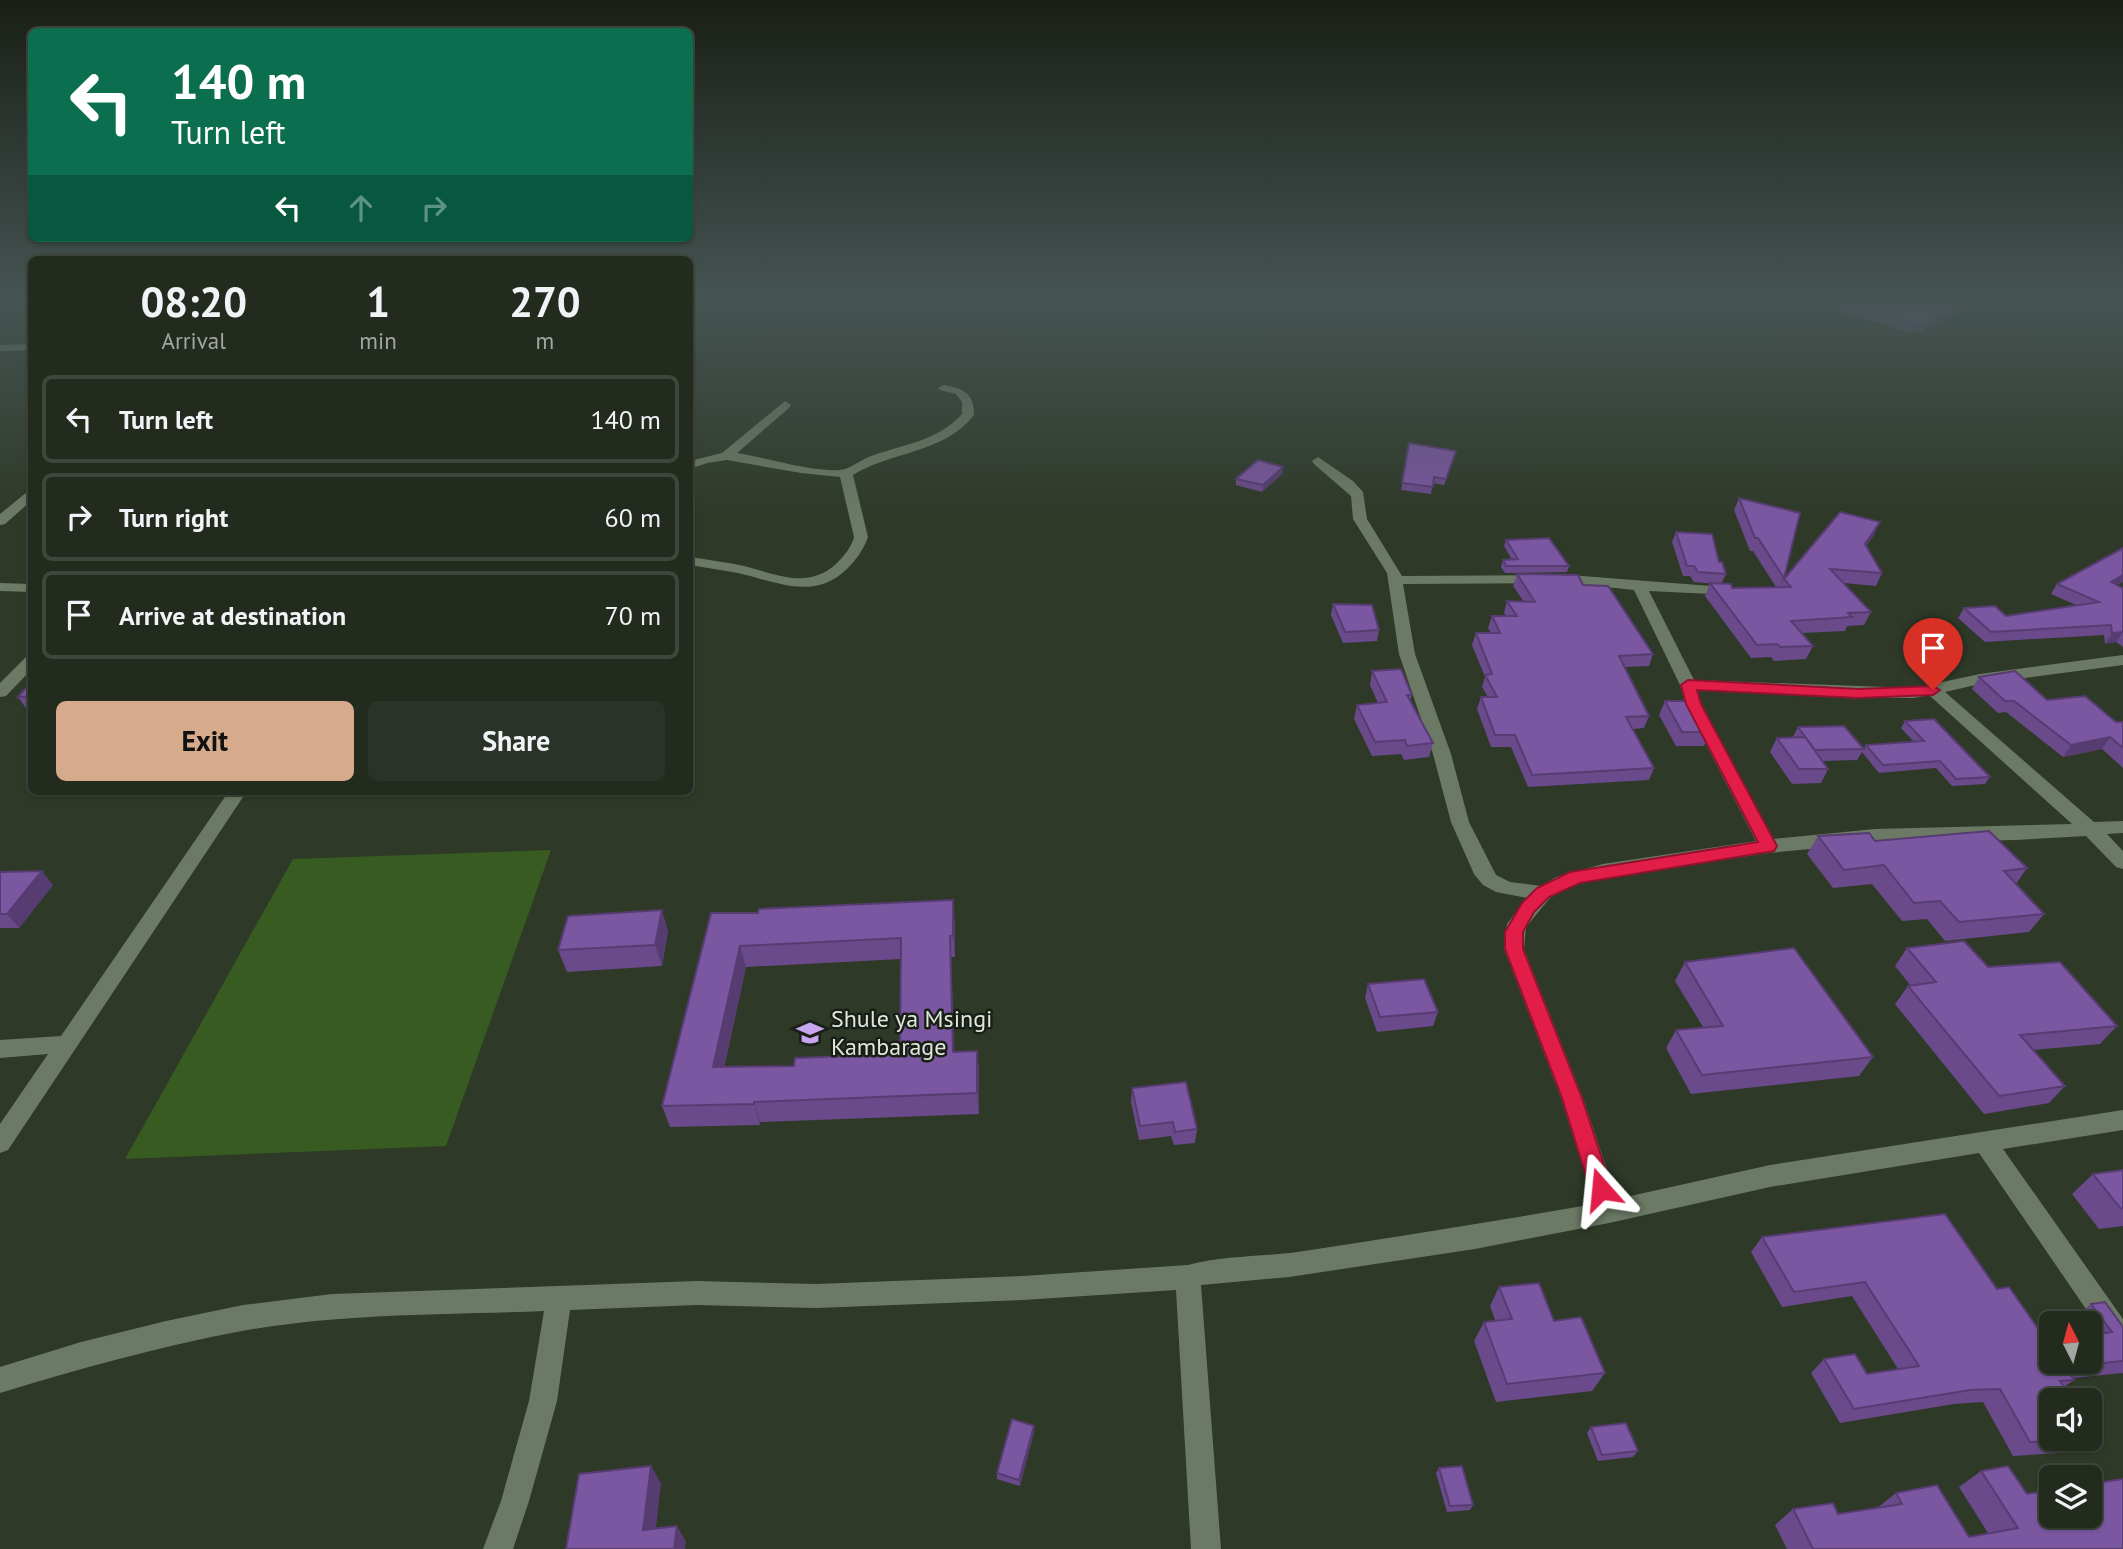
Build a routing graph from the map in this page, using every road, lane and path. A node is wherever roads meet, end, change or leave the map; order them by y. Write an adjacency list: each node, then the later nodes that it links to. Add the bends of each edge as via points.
1 (944, 388): 6 (street, via 960,392 968,401 968,415 960,425 921,444 862,462)
2 (785, 404): 3 (street)
3 (725, 457): 5 (street); 6 (street)
4 (1318, 461): 10 (street, via 1358,495 1360,519)
5 (693, 464)
6 (847, 473): 9 (street, via 860,540 826,580 794,584)
7 (28, 496): 8 (street)
8 (0, 521)
9 (693, 561)
10 (1396, 580): 11 (street, via 1559,578); 25 (street, via 1407,654 1460,822 1476,858 1495,885)
11 (1639, 586): 14 (street); 17 (street)
12 (0, 587): 13 (street)
13 (28, 588)
14 (1734, 591)
15 (2123, 660): 18 (street)
16 (28, 664): 19 (street)
17 (1688, 685): 18 (street, via 1858,694); 23 (street, via 1693,704)
18 (1933, 690): 22 (street)
19 (0, 692)
20 (235, 795): 26 (street)
21 (2123, 827): 22 (street)
22 (2092, 831): 23 (street, via 1875,836); 24 (street)
23 (1768, 846): 25 (street, via 1603,871 1563,881)
24 (2123, 862)
25 (1543, 893): 31 (street, via 1517,924 1514,949 1572,1098)
26 (67, 1044): 27 (street); 30 (street)
27 (0, 1049)
28 (2123, 1120): 29 (street)
29 (1985, 1142): 31 (street, via 1770,1176); 34 (street)
30 (0, 1143)
31 (1609, 1212): 32 (street, via 1475,1237)
32 (1188, 1277): 33 (street, via 816,1296 697,1293); 37 (street)
33 (559, 1298): 35 (street, via 332,1307 243,1318 81,1355); 36 (street, via 543,1401)
34 (2123, 1341)
35 (0, 1381)
36 (498, 1549)
37 (1206, 1549)

